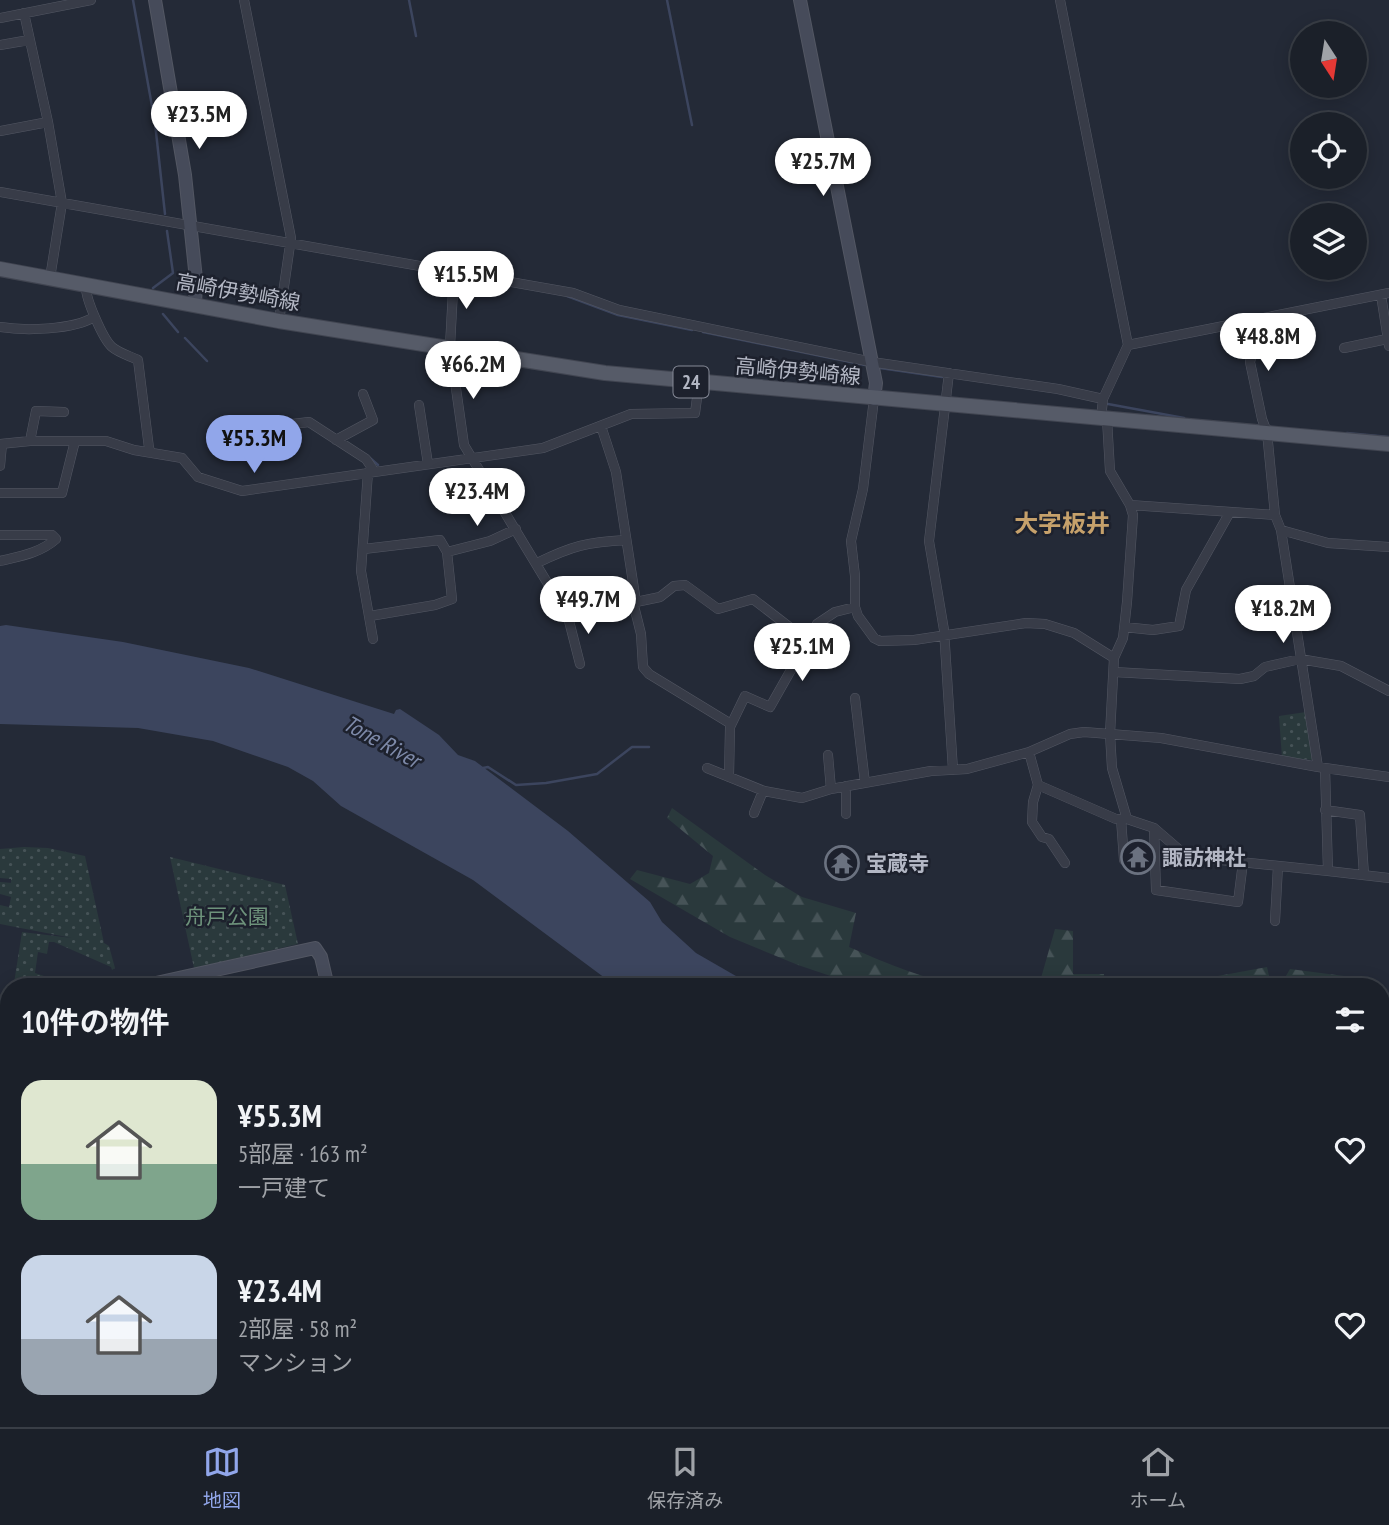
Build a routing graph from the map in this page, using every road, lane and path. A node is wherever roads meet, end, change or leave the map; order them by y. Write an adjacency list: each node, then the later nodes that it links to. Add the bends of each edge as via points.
1 (91, 0): 6 (street)
2 (155, 0): 14 (street)
3 (243, 0): 15 (street)
4 (800, 0): 30 (street)
5 (1060, 0): 27 (street)
6 (24, 13): 7 (street); 8 (street)
7 (0, 18)
8 (29, 40): 9 (street); 10 (street)
9 (0, 46)
10 (48, 122): 11 (street); 13 (street)
11 (0, 131)
12 (0, 192): 13 (street)
13 (62, 203): 14 (street); 18 (street)
14 (190, 226): 15 (street); 21 (street)
15 (291, 244): 17 (street); 23 (street)
16 (0, 269): 18 (main road, 高崎伊勢崎線 / 24)
17 (454, 272): 29 (street); 30 (street, via 573,293 619,310)
18 (50, 278): 19 (main road, 高崎伊勢崎線 / 24)
19 (86, 286): 21 (main road, 高崎伊勢崎線 / 24); 22 (street)
20 (1385, 294): 24 (street); 26 (street)
21 (195, 306): 23 (main road, 高崎伊勢崎線 / 24)
22 (94, 317): 25 (street, via 83,324 38,329); 48 (street, via 112,347 138,360)
23 (279, 321): 29 (main road, 高崎伊勢崎線 / 24)
24 (1250, 321): 27 (street); 42 (street, via 1254,345 1250,362)
25 (0, 327)
26 (1388, 343): 28 (street)
27 (1128, 345): 35 (street)
28 (1344, 348)
29 (450, 350): 32 (main road, 高崎伊勢崎線 / 24); 49 (street, via 464,445)
30 (872, 362): 31 (street); 34 (street)
31 (949, 373): 35 (street); 37 (street)
32 (699, 383): 34 (main road, 高崎伊勢崎線 / 24); 41 (street, via 695,413 638,413)
33 (363, 394): 43 (street, via 373,420)
34 (874, 399): 37 (main road, 高崎伊勢崎線 / 24); 67 (street, via 863,489 851,541)
35 (1102, 399): 39 (street)
36 (419, 405): 50 (street)
37 (945, 405): 39 (main road, 高崎伊勢崎線 / 24); 72 (street, via 929,541)
38 (64, 412): 44 (street, via 36,411)
39 (1104, 419): 42 (main road, 高崎伊勢崎線 / 24); 54 (street, via 1110,471)
40 (292, 424): 43 (street, via 309,422)
41 (601, 426): 49 (street, via 543,448); 60 (street, via 616,472)
42 (1267, 432): 47 (main road, 高崎伊勢崎線 / 24); 56 (street)
43 (336, 440): 52 (street, via 366,459)
44 (30, 441): 45 (street); 46 (street)
45 (75, 441): 48 (street, via 106,441); 53 (street, via 62,493)
46 (1, 444): 51 (street)
47 (1389, 444)
48 (151, 453): 52 (street, via 182,458 198,477 237,491)
49 (471, 459): 50 (street); 57 (street)
50 (428, 464): 52 (street)
51 (0, 466)
52 (371, 472): 62 (street)
53 (0, 493)
54 (1130, 505): 55 (street); 70 (street, via 1133,526)
55 (1230, 512): 56 (street); 70 (street, via 1186,590 1180,626 1153,630)
56 (1275, 515): 58 (street)
57 (516, 529): 63 (street); 65 (street)
58 (1282, 530): 61 (street, via 1328,543); 75 (street)
59 (0, 535): 64 (street, via 52,535 56,539 46,548)
60 (626, 540): 65 (street, via 589,542); 66 (street)
61 (1389, 547)
62 (364, 549): 63 (street, via 440,540); 68 (street, via 361,571)
63 (447, 552): 68 (street, via 452,599)
64 (0, 561)
65 (537, 563): 69 (street)
66 (636, 602): 69 (street, via 604,605); 71 (street, via 685,585 718,609 753,598 792,629); 80 (street, via 645,671)
67 (855, 607): 71 (street, via 835,612); 72 (street, via 877,640)
68 (370, 616): 73 (street)
69 (568, 617): 76 (street)
70 (1124, 627): 74 (street)
71 (812, 632): 80 (street, via 770,707 745,696)
72 (944, 636): 74 (street, via 1045,624 1074,633); 86 (street)
73 (373, 639)
74 (1114, 658): 77 (street)
75 (1300, 659): 77 (street, via 1240,679); 78 (street, via 1341,666); 85 (street)
76 (580, 664)
77 (1114, 672): 81 (street)
78 (1389, 691)
79 (855, 698): 89 (street)
80 (731, 724): 87 (street)
81 (1110, 734): 82 (street, via 1070,734); 85 (street, via 1161,738); 97 (street, via 1111,768)
82 (1029, 752): 86 (street); 90 (street)
83 (828, 755): 92 (street)
84 (707, 768): 87 (street)
85 (1322, 768): 88 (street); 94 (street)
86 (953, 770): 89 (street)
87 (729, 777): 93 (street)
88 (1389, 777)
89 (864, 783): 91 (street)
90 (1038, 785): 97 (street); 101 (street, via 1032,821)
91 (846, 786): 92 (street); 96 (street)
92 (831, 789): 93 (street, via 802,798)
93 (763, 791): 95 (street)
94 (1325, 810): 103 (street); 104 (street, via 1360,815)
95 (754, 813)
96 (846, 814)
97 (1124, 819): 98 (street); 99 (street)
98 (1154, 828): 100 (street, via 1183,853); 100 (street, via 1156,890 1238,902)
99 (1124, 860)
100 (1243, 862): 102 (street)
101 (1065, 863)
102 (1278, 866): 103 (street); 106 (street)
103 (1328, 871): 104 (street)
104 (1364, 875): 105 (street)
105 (1389, 878)
106 (1275, 921)
107 (179, 978): 108 (street, via 315,948)
108 (326, 978)

